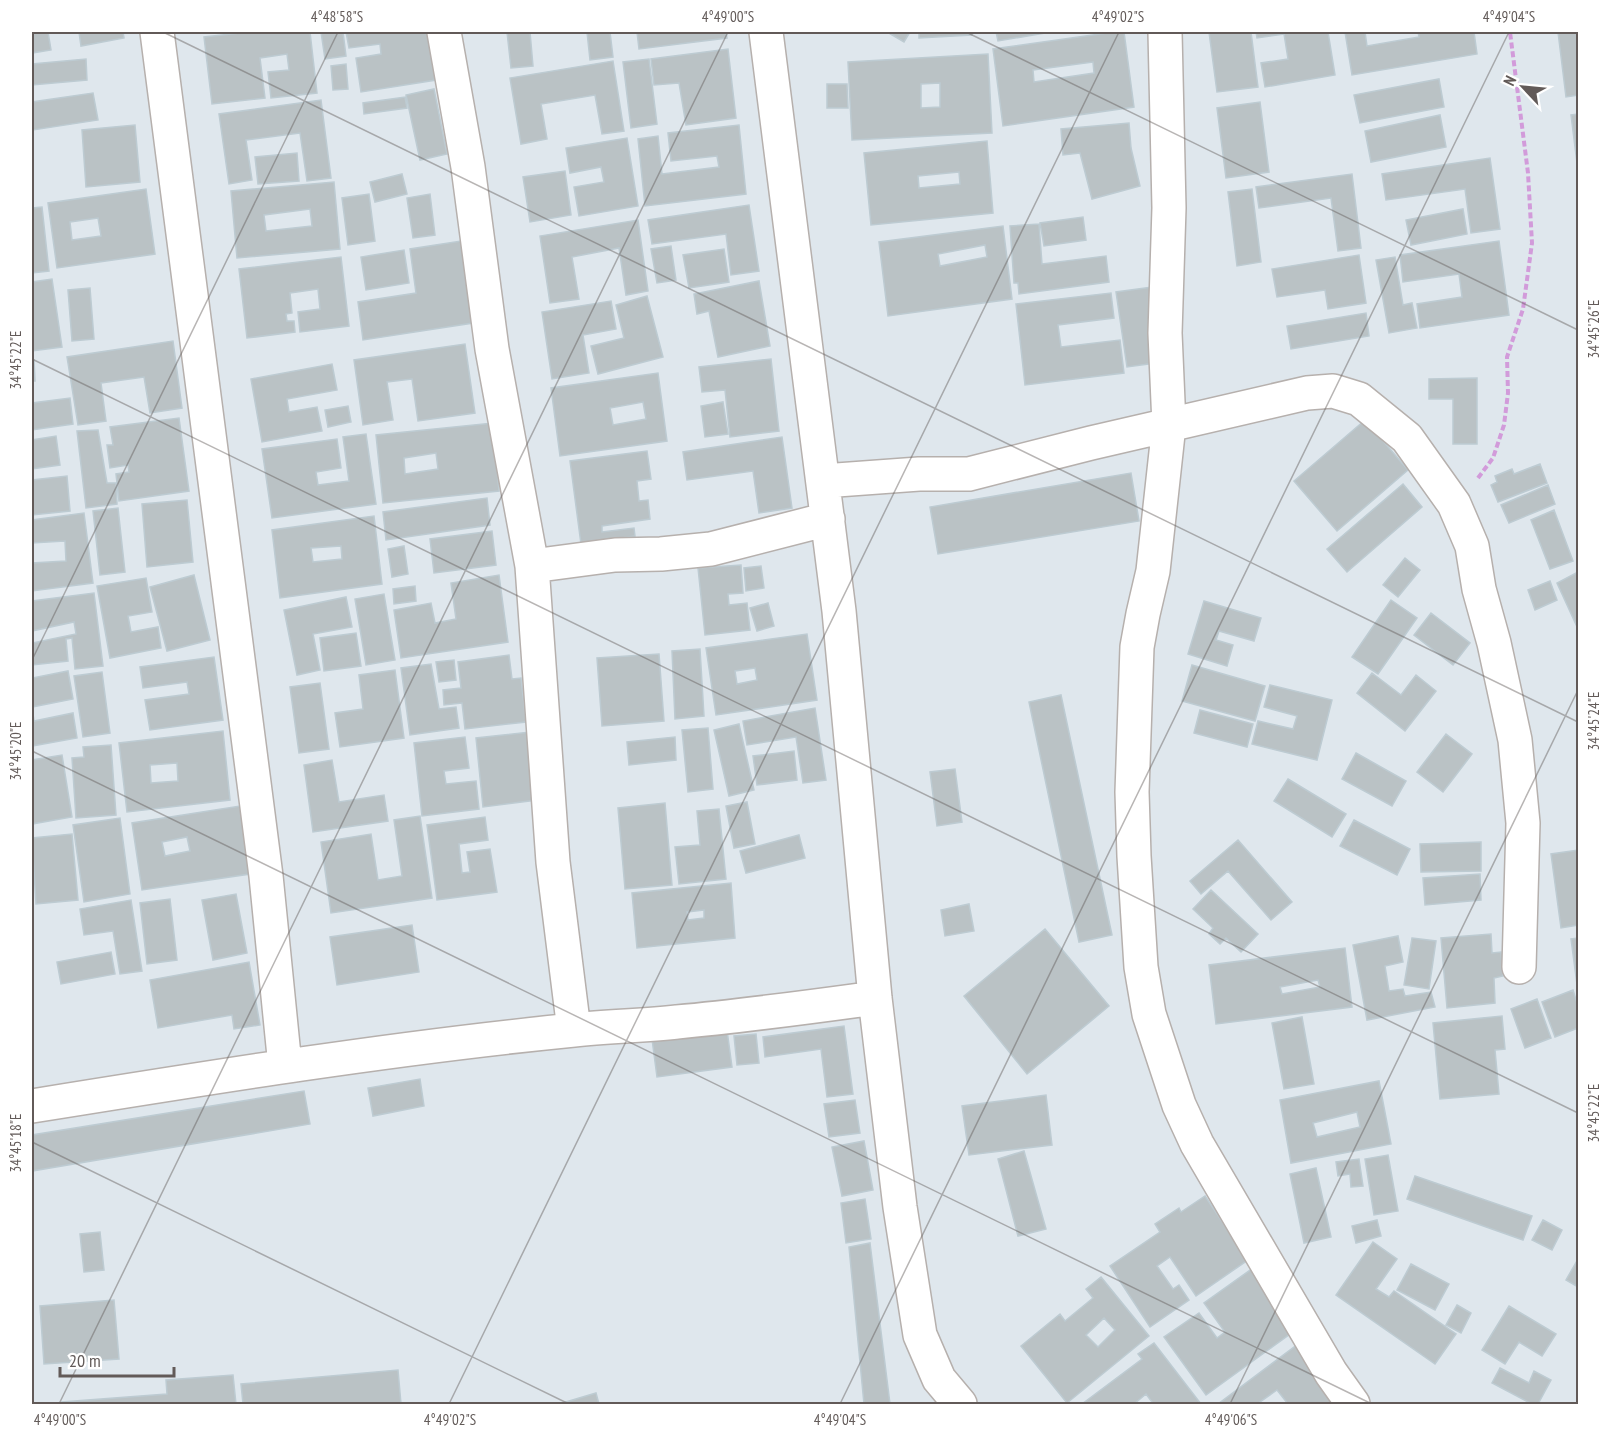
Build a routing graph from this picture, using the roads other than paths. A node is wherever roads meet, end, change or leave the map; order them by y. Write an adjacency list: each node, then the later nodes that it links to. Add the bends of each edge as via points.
1 (157, 32): 12 (street, via 266,876)
2 (444, 32): 8 (street, via 468,167 492,349)
3 (766, 32): 6 (street)
4 (1165, 32): 5 (street, via 1169,208 1165,333)
5 (1169, 425): 6 (street, via 969,474); 9 (street, via 1307,393 1333,391 1359,399 1407,438 1454,504 1472,546 1515,740 1523,823); 15 (street, via 1154,571 1137,647 1134,720 1134,856 1141,967 1149,1014 1179,1105 1197,1144 1330,1373)
6 (823, 482): 7 (street)
7 (828, 519): 8 (street, via 711,549 615,555); 10 (street)
8 (532, 566): 11 (street, via 553,862)
9 (1519, 968)
10 (875, 998): 11 (street); 14 (street, via 920,1335 939,1379)
11 (574, 1030): 12 (street)
12 (285, 1066): 13 (street)
13 (32, 1106)
14 (960, 1404)
15 (1353, 1404)

